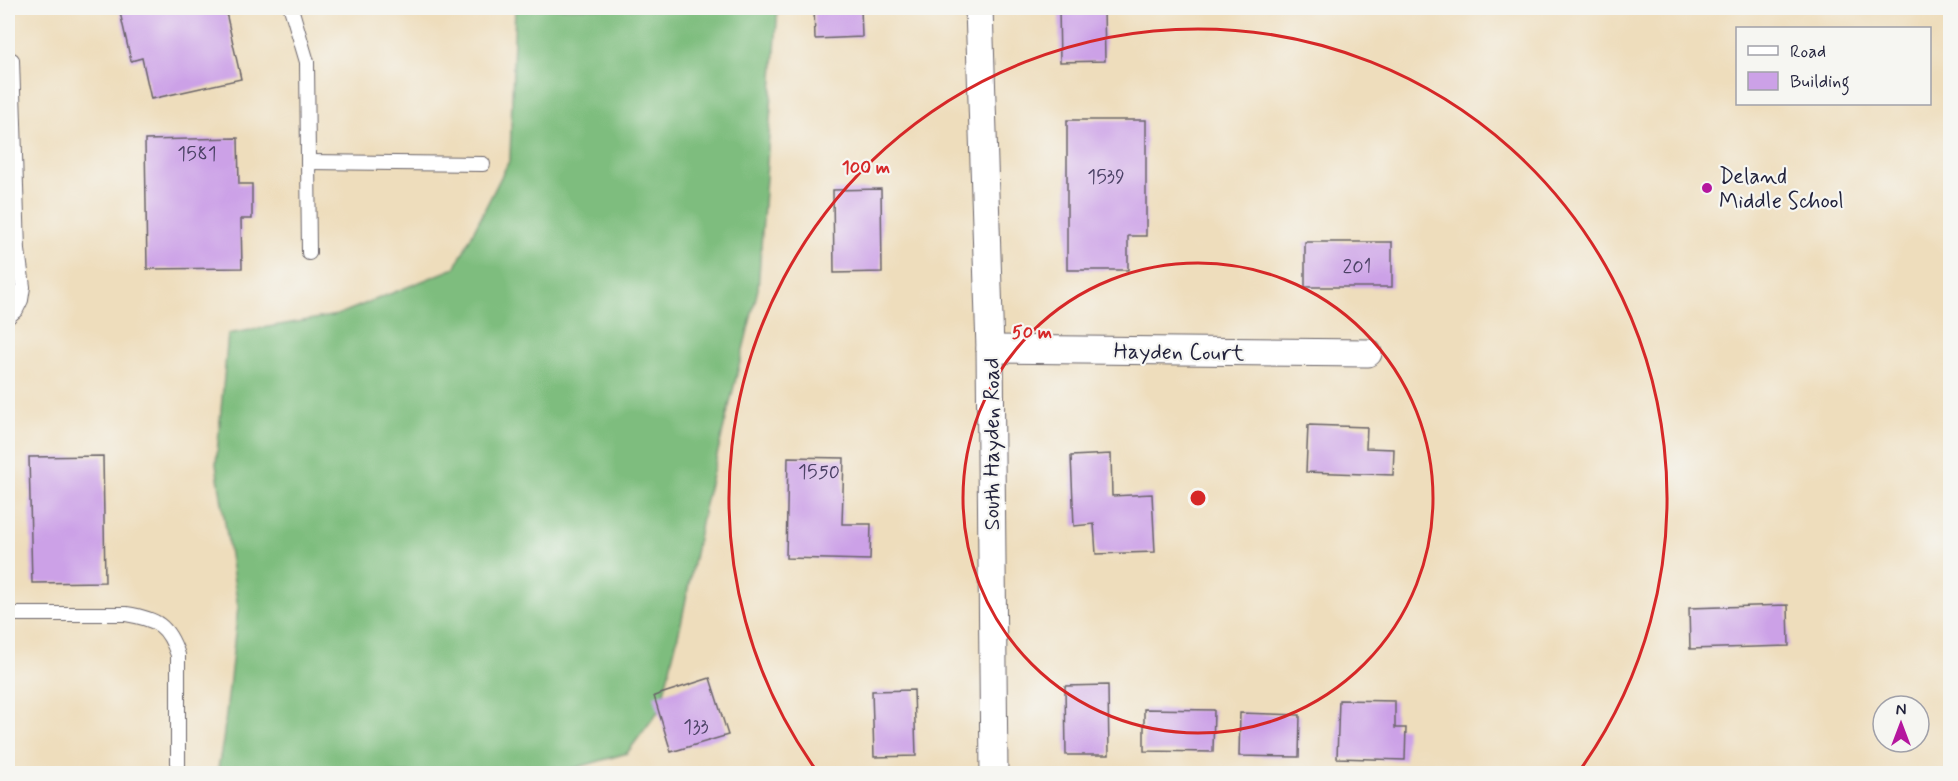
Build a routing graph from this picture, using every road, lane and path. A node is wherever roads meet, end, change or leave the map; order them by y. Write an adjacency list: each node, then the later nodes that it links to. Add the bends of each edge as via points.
1 (291, 8): 4 (lane, via 307,62)
2 (979, 8): 8 (street, South Hayden Road)
3 (8, 60): 7 (lane, via 12,60 18,250 23,287 21,300)
4 (308, 162): 5 (lane); 6 (lane)
5 (483, 164)
6 (309, 252)
7 (8, 317)
8 (990, 349): 9 (street, Hayden Court); 12 (street, South Hayden Road)
9 (1368, 353)
10 (8, 614): 11 (lane, via 126,614 162,625 178,655)
11 (178, 774)
12 (993, 774)

